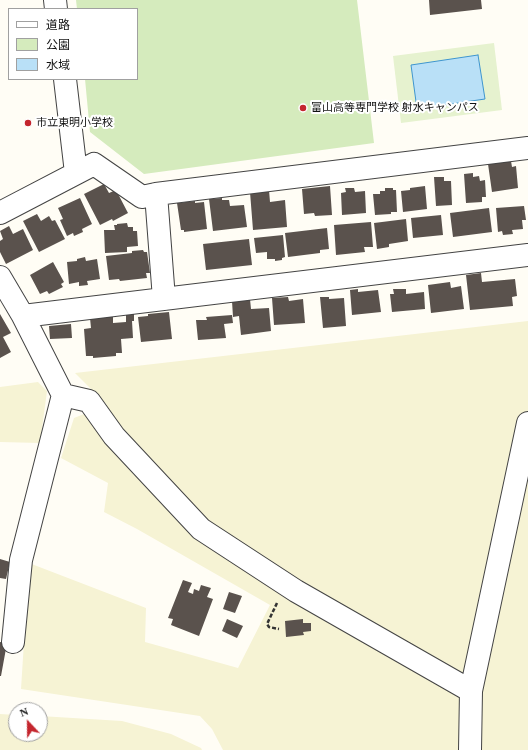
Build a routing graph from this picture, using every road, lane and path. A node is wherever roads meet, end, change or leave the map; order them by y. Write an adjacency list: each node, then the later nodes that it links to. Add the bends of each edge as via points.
1 (64, 80): 3 (street)
2 (528, 148): 4 (street)
3 (76, 173): 4 (street, via 94,164 142,197); 5 (street)
4 (156, 194): 8 (street)
5 (0, 213)
6 (528, 255): 8 (street)
7 (0, 277): 9 (street)
8 (164, 299): 9 (street)
9 (23, 316): 10 (street)
10 (63, 395): 12 (street, via 89,401 114,436 201,529); 14 (street, via 21,560)
11 (528, 423): 15 (street)
12 (286, 584): 13 (path, via 267,624); 15 (street)
13 (279, 629)
14 (13, 642)
15 (471, 691): 16 (street)
16 (470, 750)

